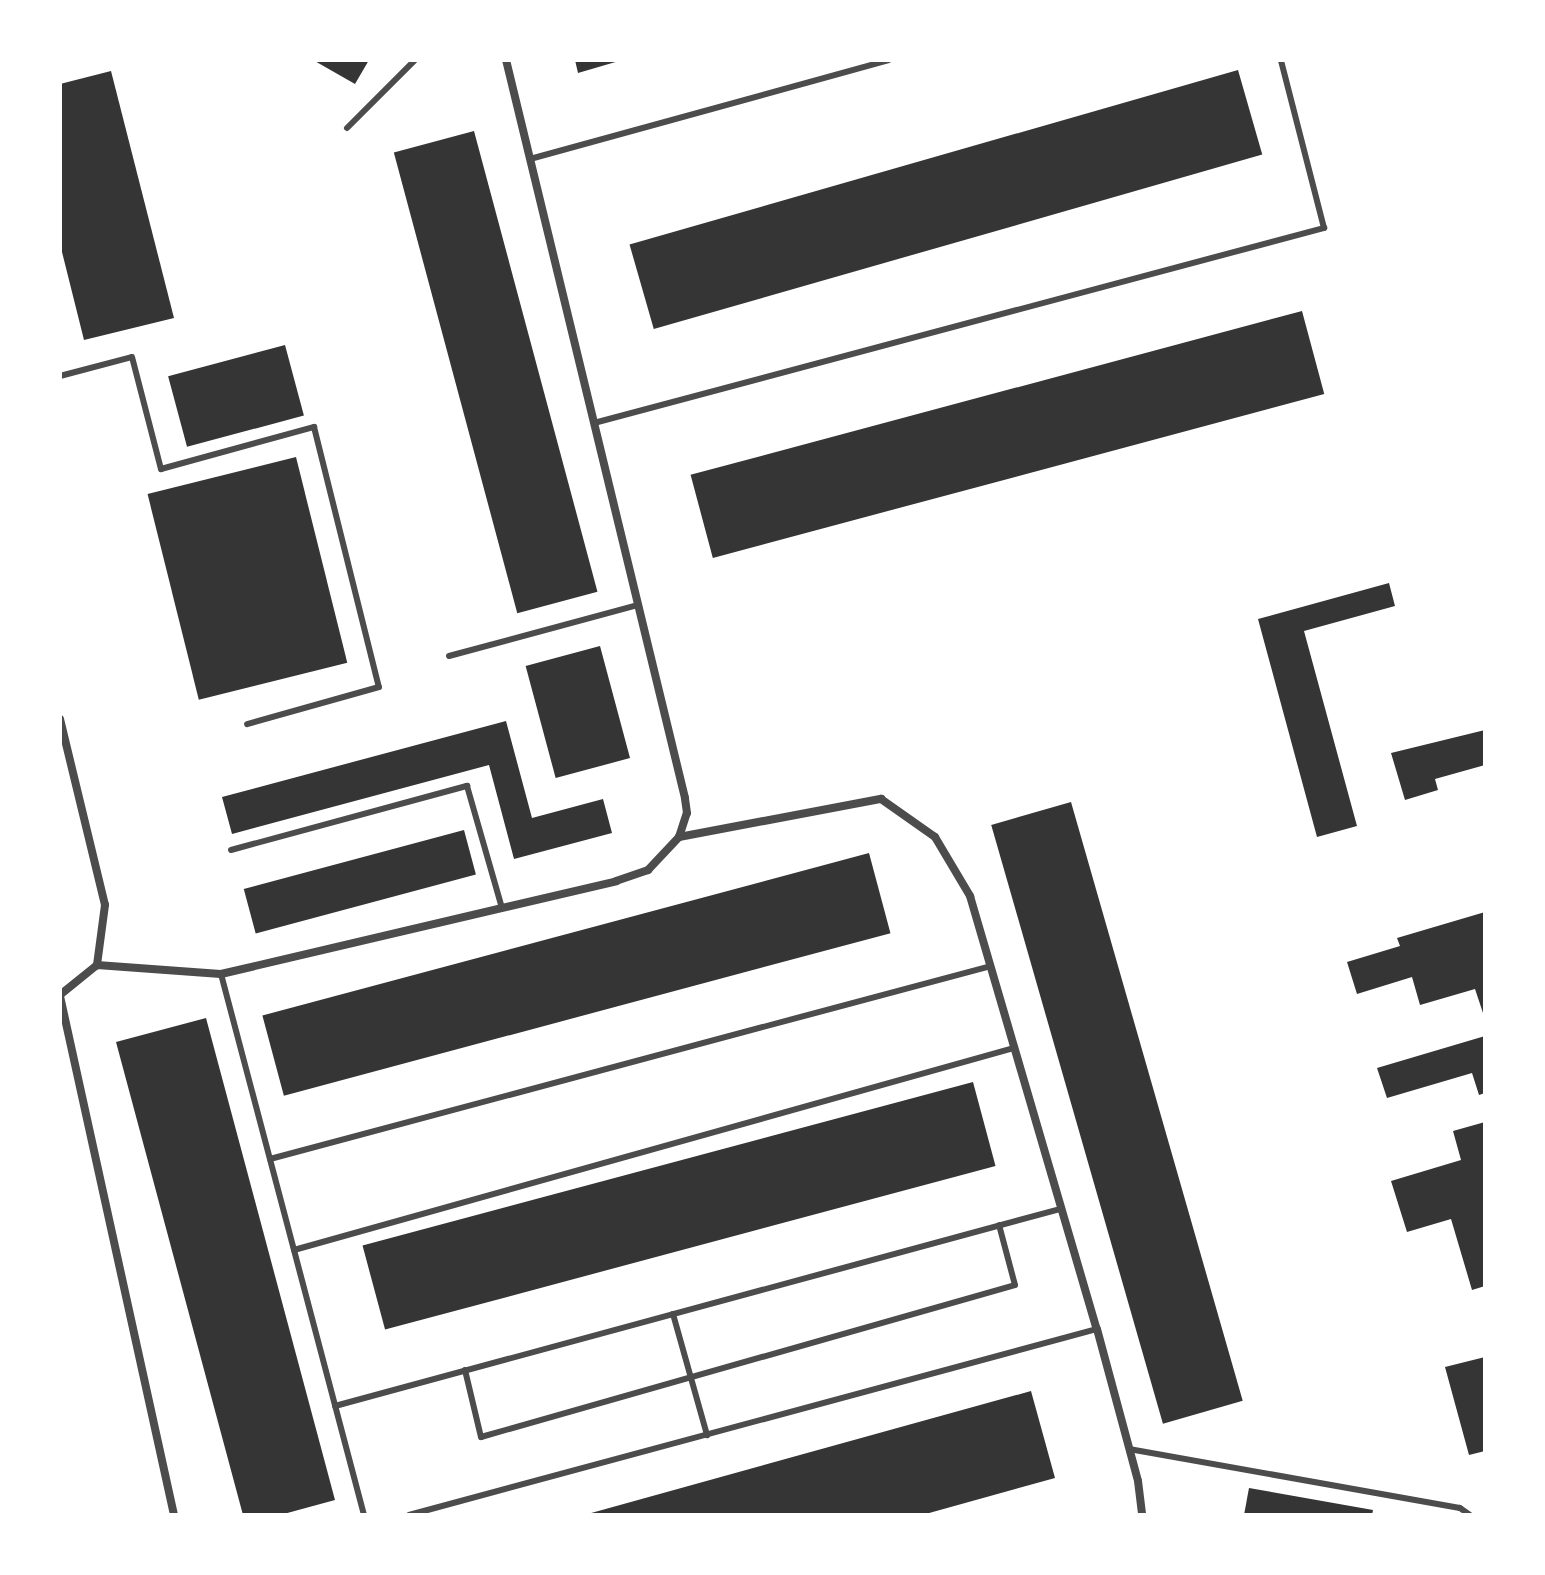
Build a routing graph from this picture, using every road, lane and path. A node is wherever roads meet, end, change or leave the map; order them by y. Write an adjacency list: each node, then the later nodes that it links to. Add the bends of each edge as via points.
1 (415, 60): 5 (lane)
2 (506, 60): 6 (street)
3 (889, 60): 6 (lane)
4 (1281, 60): 8 (lane, via 1324,228)
5 (347, 128)
6 (530, 159): 8 (street)
7 (60, 376): 12 (lane, via 132,357 161,469 314,427 379,687)
8 (594, 423): 9 (street)
9 (638, 605): 10 (lane); 13 (street, via 685,798 687,813)
10 (449, 656)
11 (60, 719): 16 (street, via 105,905)
12 (247, 724)
13 (679, 837): 15 (street, via 648,870); 17 (street, via 881,799 935,837 970,896)
14 (231, 850): 15 (lane, via 467,786)
15 (502, 908): 18 (street)
16 (97, 965): 18 (street); 19 (street)
17 (991, 966): 20 (street); 21 (lane)
18 (221, 974): 21 (lane)
19 (60, 996): 32 (street)
20 (1014, 1048): 22 (street); 24 (lane)
21 (270, 1159): 24 (lane)
22 (1060, 1209): 23 (lane); 26 (street)
23 (999, 1225): 25 (lane); 28 (lane, via 1015,1285)
24 (294, 1250): 29 (lane)
25 (673, 1314): 27 (lane); 28 (lane)
26 (1097, 1329): 30 (lane); 31 (street)
27 (465, 1370): 28 (lane, via 481,1437); 29 (lane)
28 (691, 1377): 30 (lane)
29 (335, 1406): 33 (lane)
30 (707, 1435): 34 (lane)
31 (1129, 1449): 35 (street); 36 (lane, via 1460,1508)
32 (174, 1515)
33 (364, 1515)
34 (409, 1515)
35 (1142, 1515)
36 (1470, 1515)

